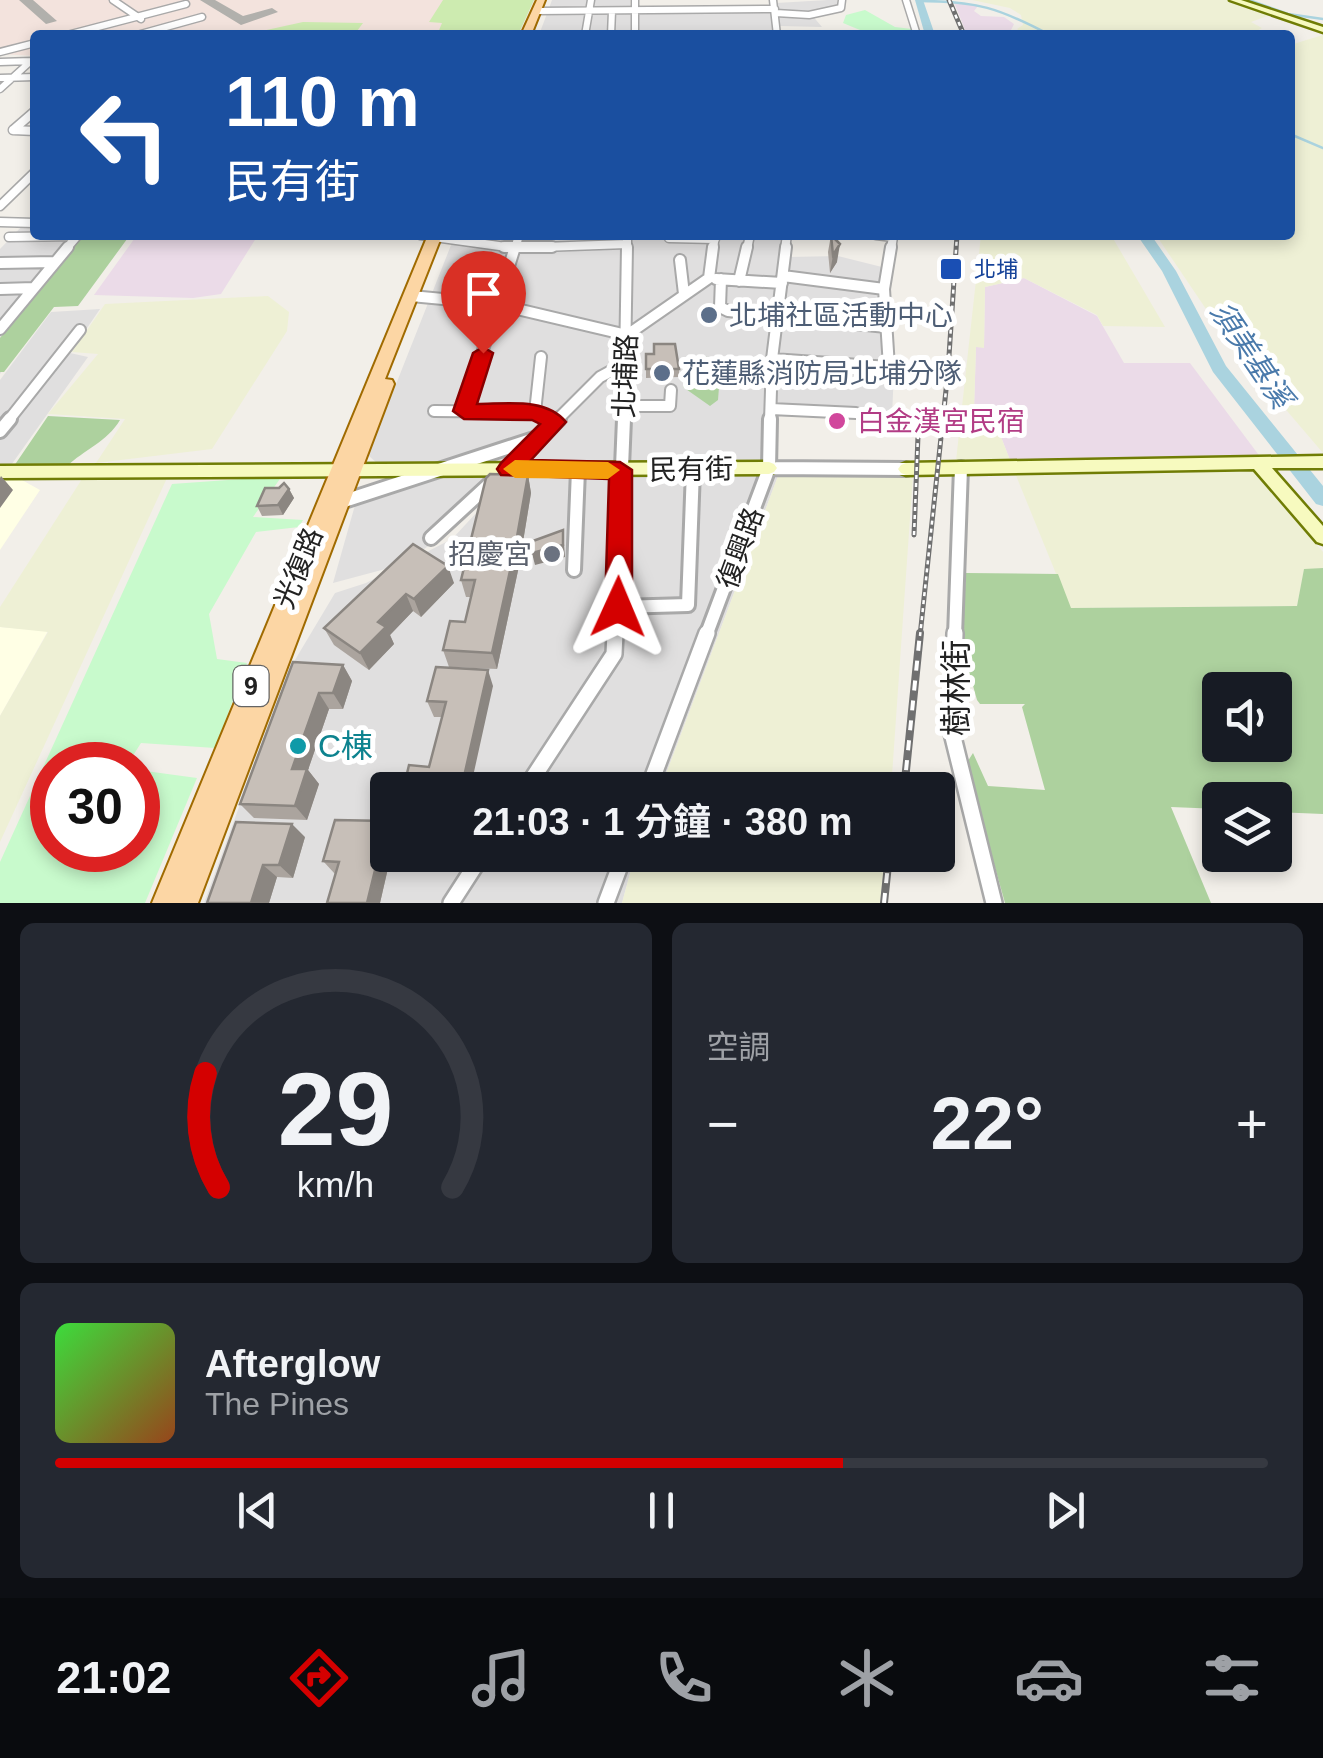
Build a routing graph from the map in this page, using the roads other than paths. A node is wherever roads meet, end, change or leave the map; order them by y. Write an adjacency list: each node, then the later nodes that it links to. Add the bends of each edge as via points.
1 (112, 0): 14 (street)
2 (590, 0): 11 (street)
3 (635, 0): 10 (street)
4 (773, 0): 13 (street)
5 (842, 0): 13 (street, via 841,8 810,15)
6 (906, 0): 23 (street)
7 (1234, 0): 24 (street)
8 (186, 4): 14 (street)
9 (542, 6): 11 (street); 18 (main road)
10 (635, 10): 12 (street); 13 (street); 21 (street)
11 (588, 11): 12 (street); 19 (street)
12 (612, 11): 20 (street)
13 (775, 11): 22 (street)
14 (138, 17): 16 (street); 17 (street)
15 (202, 18): 17 (street)
16 (87, 30)
17 (157, 30)
18 (531, 30)
19 (586, 30)
20 (612, 30)
21 (634, 30)
22 (777, 30)
23 (916, 30)
24 (1323, 30)
25 (30, 44): 26 (street)
26 (0, 52)
27 (0, 62): 28 (street)
28 (30, 62)
29 (30, 63): 32 (street)
30 (30, 77): 32 (street)
31 (0, 78): 32 (street)
32 (14, 78): 33 (street)
33 (0, 88)
34 (30, 115): 35 (street)
35 (24, 120): 36 (street); 37 (street, via 13,130)
36 (30, 120)
37 (30, 131)
38 (30, 177): 39 (street)
39 (0, 206)
40 (0, 222): 42 (street)
41 (30, 222): 42 (street)
42 (23, 223): 43 (street)
43 (9, 236): 44 (street); 55 (street)
44 (30, 236)
45 (74, 240): 58 (street)
46 (435, 240): 68 (main road, 光復路 / 9)
47 (462, 240): 56 (street)
48 (517, 240): 56 (street)
49 (614, 240): 56 (street)
50 (627, 240): 75 (street, 北埔路)
51 (715, 240): 60 (street)
52 (749, 240): 63 (street)
53 (786, 240): 62 (street, 復興路)
54 (892, 240): 65 (street)
55 (0, 246)
56 (514, 248): 69 (street)
57 (680, 260): 67 (street)
58 (54, 262): 59 (street); 64 (street)
59 (0, 263)
60 (709, 278): 61 (street); 67 (street)
61 (721, 279): 63 (street); 71 (street, via 720,307)
62 (782, 279): 63 (street); 65 (street); 71 (street, 復興路)
63 (740, 281)
64 (34, 288): 66 (street); 70 (street)
65 (884, 288): 72 (street)
66 (0, 289)
67 (684, 294): 75 (street)
68 (416, 297): 69 (street); 95 (main road, 光復路 / 9)
69 (496, 304): 75 (street); 83 (street)
70 (6, 314): 73 (street)
71 (778, 314): 72 (street); 77 (street, 復興路)
72 (886, 327): 77 (street, via 889,366)
73 (0, 329)
74 (80, 330): 87 (street)
75 (627, 335): 78 (street, 北埔路)
76 (541, 358): 84 (street)
77 (772, 359): 81 (street, 復興路)
78 (626, 363): 80 (street, 北埔路); 86 (street, via 600,377)
79 (671, 390): 80 (street, via 670,406)
80 (625, 406): 98 (street, 北埔路)
81 (771, 410): 85 (street); 91 (street, 復興路)
82 (434, 411): 83 (street)
83 (464, 411): 84 (street)
84 (536, 412): 86 (street)
85 (856, 412)
86 (555, 422): 88 (street)
87 (0, 431)
88 (536, 438): 93 (street); 96 (street)
89 (1323, 462): 90 (street, 民有街)
90 (1266, 464): 92 (street, 民有街); 102 (street)
91 (768, 468): 94 (street, 民有街); 99 (street, 民有街); 107 (street, 復興路)
92 (961, 468): 94 (street, 民有街); 114 (street, 樹林街, via 952,733)
93 (506, 469): 96 (street, 民有街); 97 (street, 民有街); 103 (street)
94 (906, 469)
95 (345, 470): 96 (street, 民有街); 100 (street, 民有街); 101 (main road, 光復路 / 9); 110 (main road, 光復路 / 9)
96 (434, 470): 101 (street)
97 (578, 470): 98 (street, 民有街); 104 (street)
98 (620, 470): 99 (street, 民有街); 105 (street, 北埔路)
99 (694, 470): 105 (street, via 688,604)
100 (0, 472)
101 (341, 502): 111 (main road, 光復路 / 9)
102 (1323, 537)
103 (431, 538)
104 (574, 570)
105 (618, 607): 106 (street, 北埔路, via 614,654)
106 (537, 772)
107 (655, 772)
108 (471, 872): 112 (street)
109 (618, 872): 113 (street)
110 (165, 903)
111 (184, 903)
112 (451, 903)
113 (606, 903)
114 (994, 903)

